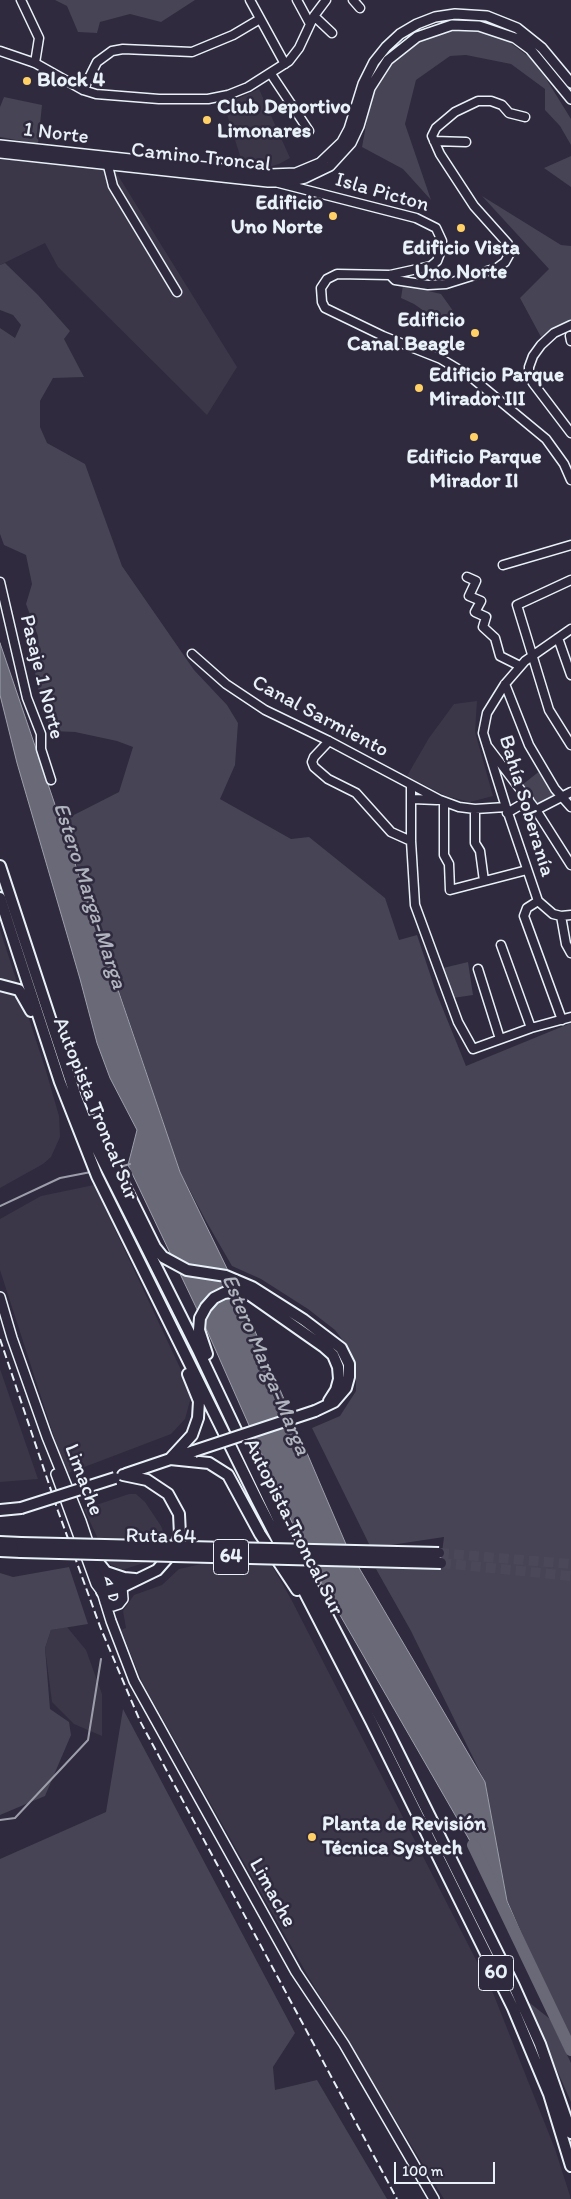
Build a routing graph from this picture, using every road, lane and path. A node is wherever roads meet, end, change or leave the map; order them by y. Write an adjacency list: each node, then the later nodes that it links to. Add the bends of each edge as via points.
1 (21, 0): 12 (street, via 40,38)
2 (250, 0): 8 (street)
3 (297, 0): 9 (street)
4 (326, 0): 7 (street)
5 (353, 0): 6 (street)
6 (360, 8)
7 (314, 16): 9 (street); 10 (street)
8 (260, 18): 13 (street); 16 (street, via 233,35 192,52 112,51 97,62)
9 (310, 24): 13 (street, via 297,53)
10 (332, 33)
11 (0, 51): 12 (street)
12 (35, 62): 16 (street)
13 (285, 64): 14 (street)
14 (271, 74): 16 (street, via 238,91 198,100 128,97); 19 (street)
15 (571, 83): 24 (main road, Camino Troncal, via 542,48 517,28 487,16 445,15 408,28 386,47 363,84 342,142 327,158 304,170 270,174)
16 (83, 90)
17 (571, 99): 25 (main road, Camino Troncal, via 530,49 507,34 470,25 434,30 409,42 388,60 370,88 359,126 346,150 330,166)
18 (526, 117): 20 (street, via 509,113 502,104 491,101 470,103 436,128)
19 (309, 131)
20 (434, 141): 21 (street); 28 (street, via 474,206 508,244 510,253 497,268 446,284 395,280)
21 (466, 142)
22 (0, 144): 24 (main road, 1 Norte)
23 (0, 153): 24 (main road, 1 Norte)
24 (108, 162): 26 (main road, Camino Troncal); 29 (street, via 113,186)
25 (306, 178): 26 (main road, Camino Troncal); 27 (street, Isla Picton)
26 (277, 183): 27 (street, Isla Picton)
27 (312, 192): 28 (street, Isla Picton, via 416,218 436,228 442,240 437,262)
28 (390, 275): 32 (street, Isla Picton, via 337,274 327,279 320,294 325,308 441,359 472,377 546,439)
29 (177, 292)
30 (571, 325): 31 (street, via 541,345 529,367 529,375)
31 (571, 433)
32 (571, 480)
33 (571, 546): 34 (street)
34 (503, 565)
35 (467, 577): 42 (street, via 476,581 469,596 481,601 475,612 486,617 483,627 495,638 500,656)
36 (571, 580): 41 (street, via 517,605)
37 (0, 582): 48 (street, Pasaje 1 Norte, via 27,698 41,734 40,750)
38 (571, 629): 39 (street, Bahía Soberanía)
39 (558, 638): 41 (street, Bahía Soberanía); 43 (street)
40 (192, 654): 45 (street, Canal Sarmiento, via 251,702)
41 (531, 657): 42 (street, Bahía Soberanía); 47 (street, via 549,710)
42 (520, 666): 44 (street, Bahía Soberanía)
43 (571, 675)
44 (505, 684): 46 (street, Bahía Soberanía, via 486,713); 51 (street, via 529,745)
45 (329, 740): 49 (street, Canal Sarmiento); 59 (street, via 314,757 314,767 328,779 356,793 391,832)
46 (486, 744): 53 (street); 57 (street, Bahía Soberanía)
47 (571, 746)
48 (51, 780)
49 (411, 785): 52 (street); 54 (street, Canal Sarmiento)
50 (571, 792): 51 (street)
51 (560, 795): 55 (street); 58 (street)
52 (412, 799): 54 (street, Canal Sarmiento); 59 (street)
53 (528, 800): 57 (street); 58 (street)
54 (442, 801): 56 (street, Canal Sarmiento); 63 (street, via 444,855 449,864 450,890)
55 (571, 808)
56 (475, 809): 57 (street, Canal Sarmiento); 63 (street, via 475,843 480,851)
57 (506, 810): 62 (street, Bahía Soberanía)
58 (536, 810): 61 (street)
59 (411, 841): 76 (street, via 415,905 458,1022 473,1050)
60 (0, 866): 77 (highway, Autopista Troncal Sur)
61 (571, 866)
62 (527, 870): 63 (street); 65 (street, Bahía Soberanía)
63 (484, 882)
64 (0, 898): 74 (highway, Autopista Troncal Sur)
65 (538, 902): 67 (street, Bahía Soberanía, via 546,910); 73 (street, via 527,908 524,916)
66 (571, 915): 67 (street)
67 (561, 916): 69 (street)
68 (501, 945): 75 (street)
69 (571, 953)
70 (478, 969): 76 (street)
71 (0, 985): 74 (highway, via 12,987 22,994)
72 (571, 1017): 73 (street)
73 (562, 1020): 75 (street)
74 (42, 1027): 77 (highway, Autopista Troncal Sur)
75 (531, 1028): 76 (street)
76 (500, 1039)
77 (95, 1146): 78 (highway); 79 (highway, Autopista Troncal Sur)
78 (113, 1173): 83 (highway, via 155,1248 168,1261 180,1268 226,1276 252,1287 331,1339 344,1353 349,1371 348,1383 339,1398); 88 (highway, Autopista Troncal Sur)
79 (97, 1176): 85 (highway, via 124,1243 199,1401 195,1429); 98 (highway, Autopista Troncal Sur)
80 (0, 1297): 82 (main road, Limache)
81 (0, 1316): 82 (main road, Limache)
82 (12, 1338): 84 (main road, Limache)
83 (319, 1409): 85 (highway, bridge); 88 (highway, via 334,1396 339,1373 336,1361 324,1346 247,1293 236,1291 214,1298 200,1318 199,1330 204,1348)
84 (47, 1438): 92 (main road, Limache); 97 (main road, Limache, via 57,1476)
85 (170, 1459): 86 (highway); 98 (highway, via 209,1463 228,1475 260,1534)
86 (119, 1476): 87 (highway, bridge, via 21,1508); 95 (highway, via 147,1480 164,1490 175,1504 180,1520 180,1536 172,1554 157,1570)
87 (0, 1510)
88 (275, 1513): 99 (highway, Autopista Troncal Sur / 60, via 514,1986 540,2044)
89 (0, 1542): 90 (highway, Ruta 64 / 64)
90 (21, 1548): 91 (highway, Ruta 64 / 64); 93 (highway, Ruta 64 / 64, bridge)
91 (0, 1551)
92 (91, 1553): 94 (highway); 97 (main road, Limache)
93 (440, 1558)
94 (112, 1575): 95 (highway); 96 (main road)
95 (141, 1578): 96 (highway)
96 (122, 1587): 97 (highway); 97 (main road, via 124,1596 119,1604 110,1606)
97 (103, 1597): 101 (main road, Limache, via 127,1664 148,1708 296,1972 344,2044)
98 (322, 1628): 100 (highway, Autopista Troncal Sur / 60, via 520,2023 549,2094)
99 (571, 2132)
100 (571, 2166)
101 (434, 2199)

